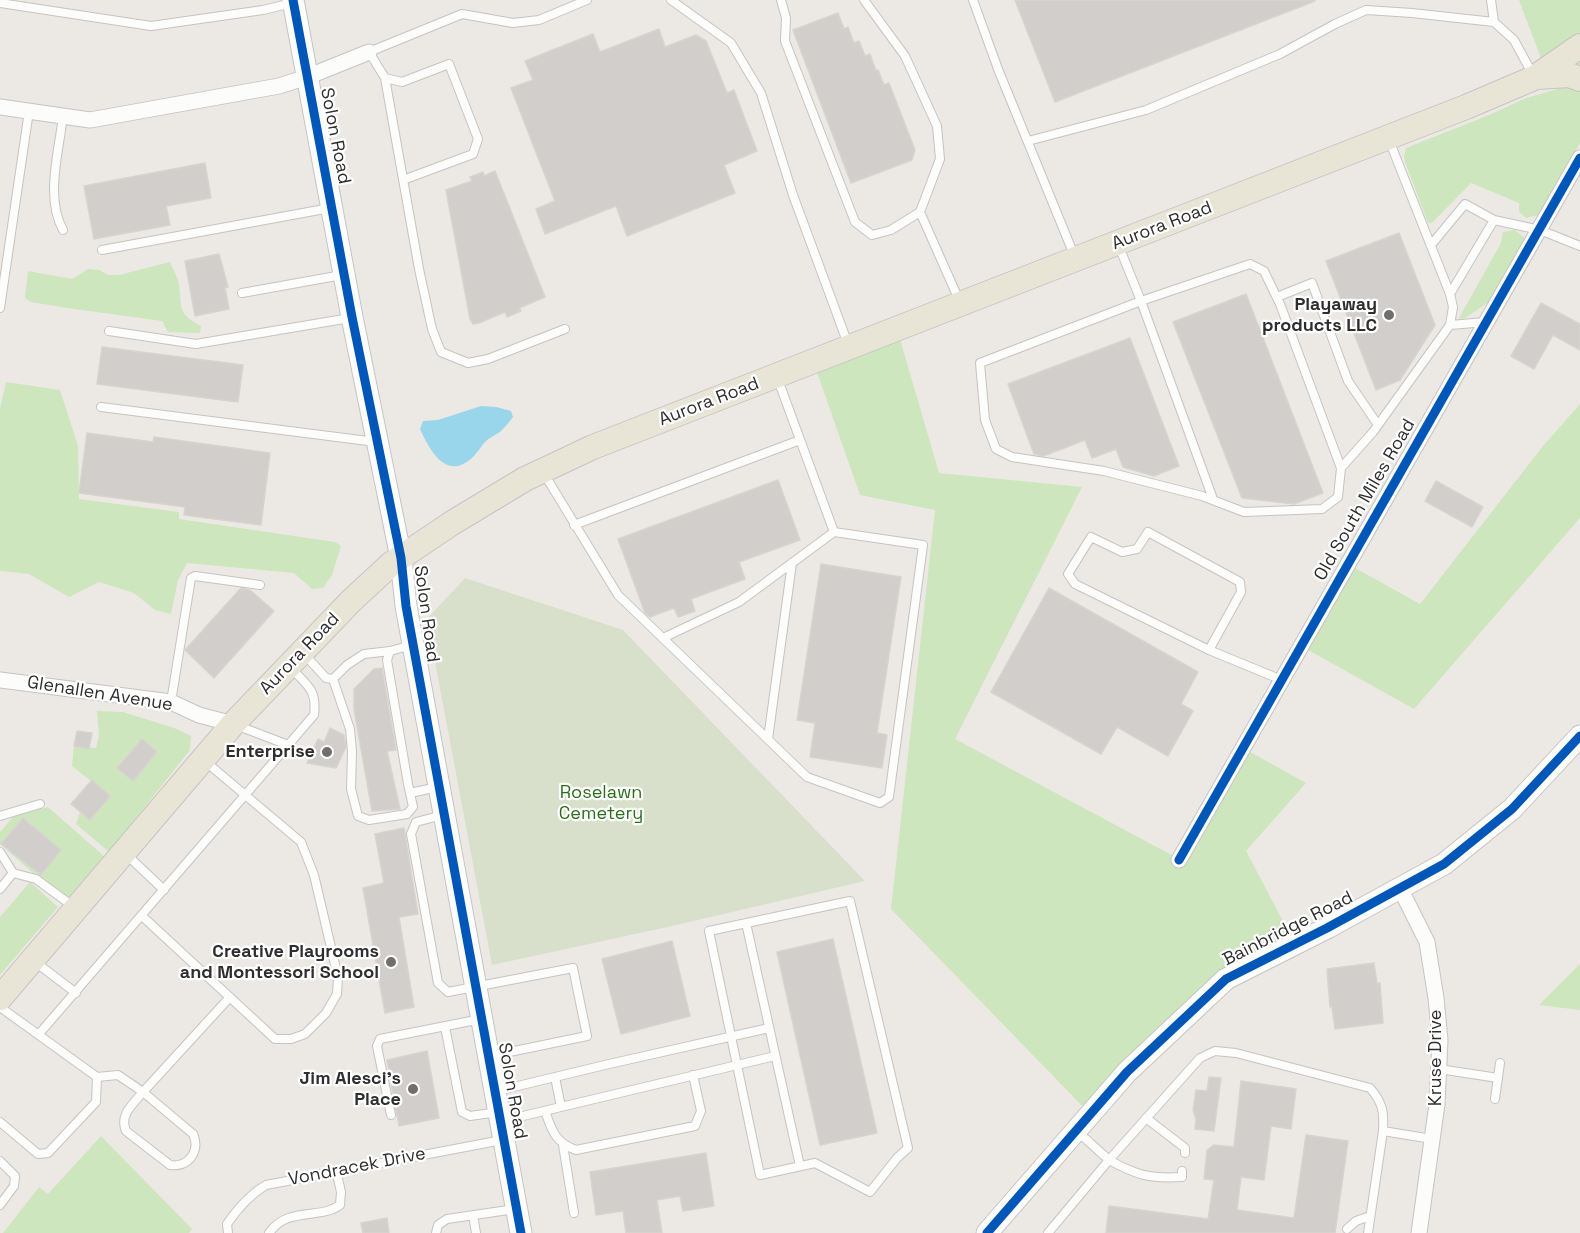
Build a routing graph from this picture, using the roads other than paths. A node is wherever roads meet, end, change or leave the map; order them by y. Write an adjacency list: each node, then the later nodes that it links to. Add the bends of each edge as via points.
1 (587, 0): 11 (lane, via 539,20 522,22 462,14)
2 (671, 0): 45 (lane, via 731,43 761,93 793,195)
3 (781, 0): 24 (lane, via 786,18 785,41 855,222 872,235 891,230)
4 (864, 0): 24 (lane, via 905,56 937,126 940,159)
5 (974, 0): 20 (lane)
6 (1491, 0): 9 (lane)
7 (294, 1): 8 (lane, via 263,10 151,26); 12 (street, Solon Road)
8 (0, 3)
9 (1494, 22): 14 (lane, via 1514,40); 20 (lane, via 1366,10 1281,54 1146,110)
10 (1580, 46): 14 (main road, Aurora Road)
11 (369, 52): 12 (street); 13 (lane)
12 (307, 77): 18 (street, via 279,86 90,120); 23 (street, Solon Road)
13 (385, 78): 22 (lane); 22 (lane, via 402,82 449,64 478,140 473,154)
14 (1534, 78): 15 (main road, via 1569,75); 19 (main road, Aurora Road)
15 (1580, 79)
16 (0, 106): 17 (street)
17 (29, 111): 18 (street); 39 (lane)
18 (63, 116): 26 (lane, via 54,199 56,219)
19 (1388, 138): 28 (main road, Aurora Road); 29 (lane)
20 (1028, 141): 32 (lane)
21 (1580, 159): 27 (street, Old South Miles Road)
22 (403, 180): 43 (lane, via 432,329 441,352 468,363)
23 (331, 207): 31 (lane); 33 (street, Solon Road)
24 (920, 212): 38 (lane)
25 (1494, 220): 27 (lane); 29 (lane, via 1465,204); 35 (lane)
26 (63, 230)
27 (1540, 230): 30 (lane); 41 (street, Old South Miles Road)
28 (1117, 243): 32 (main road, Aurora Road); 37 (lane)
29 (1431, 245): 35 (lane)
30 (1580, 246)
31 (102, 250)
32 (1076, 259): 38 (main road, Aurora Road)
33 (344, 275): 34 (lane); 40 (street, Solon Road)
34 (243, 293)
35 (1450, 294): 42 (lane)
36 (1277, 297): 37 (lane, via 1264,271 1250,264); 48 (lane, via 1312,283 1348,381); 51 (lane)
37 (1141, 301): 53 (lane); 53 (lane, via 980,363 985,420 996,449 1012,457 1104,471)
38 (961, 304): 45 (main road, Aurora Road)
39 (0, 308)
40 (352, 317): 44 (lane, via 196,344); 50 (street, Solon Road)
41 (1486, 322): 42 (lane); 66 (street, Old South Miles Road)
42 (1450, 325): 48 (lane)
43 (565, 329)
44 (109, 331)
45 (850, 347): 46 (main road, Aurora Road)
46 (777, 376): 49 (lane); 52 (main road, Aurora Road, via 593,447)
47 (101, 407): 50 (lane)
48 (1378, 425): 51 (lane)
49 (800, 440): 54 (lane); 55 (lane)
50 (378, 442): 56 (street, Solon Road)
51 (1341, 468): 53 (lane, via 1338,496 1322,508 1244,512)
52 (542, 471): 54 (lane); 56 (main road, Aurora Road)
53 (1213, 499)
54 (574, 525): 59 (lane, via 618,595)
55 (834, 532): 57 (lane); 70 (lane, via 923,545 889,797 880,803 807,777)
56 (401, 558): 60 (street, Solon Road); 63 (main road, Aurora Road, via 351,601)
57 (792, 563): 59 (lane, via 739,602); 70 (lane)
58 (260, 585): 67 (lane, via 191,578)
59 (663, 638): 70 (lane)
60 (413, 645): 62 (lane); 73 (street, Solon Road)
61 (1209, 650): 61 (lane, via 1075,584 1068,574 1091,537 1122,552 1137,549 1148,532 1240,582 1241,592); 66 (lane)
62 (390, 651): 64 (lane, via 364,654); 74 (lane, via 387,660)
63 (296, 659): 64 (lane); 68 (main road, Aurora Road); 71 (lane, via 315,700 314,715)
64 (333, 679): 74 (lane, via 350,729 351,789 358,816 369,820 407,814 413,807)
65 (0, 680): 67 (street, Glenallen Avenue)
66 (1282, 680): 81 (street, Old South Miles Road)
67 (171, 702): 68 (street, Glenallen Avenue)
68 (233, 724): 71 (lane); 72 (main road, Aurora Road)
69 (1580, 736): 83 (street, Bainbridge Road, via 1512,809 1444,864)
70 (768, 739)
71 (288, 745): 75 (lane)
72 (202, 759): 75 (lane); 80 (main road, Aurora Road)
73 (439, 787): 74 (lane); 77 (street, Solon Road)
74 (410, 793)
75 (246, 795): 85 (lane); 92 (lane, via 301,842 316,886 338,977 338,994 326,1014 305,1034 291,1039 275,1039)
76 (40, 804): 78 (lane)
77 (444, 815): 90 (street, Solon Road); 90 (lane, via 416,822 411,834 438,982 448,992)
78 (0, 816)
79 (0, 852): 82 (lane)
80 (124, 852): 85 (lane); 86 (main road, Aurora Road)
81 (1179, 860)
82 (13, 873): 84 (lane); 86 (lane, via 36,879)
83 (1400, 888): 103 (street, Kruse Drive, via 1427,942 1440,1040); 116 (street, Bainbridge Road, via 1226,979 1127,1072)
84 (0, 889)
85 (164, 890): 87 (lane)
86 (76, 908): 89 (main road, Aurora Road)
87 (142, 916): 91 (lane); 92 (lane)
88 (746, 923): 96 (lane); 98 (lane, via 709,931); 123 (lane, via 850,900 908,1148 870,1192 815,1163)
89 (32, 960): 91 (lane); 93 (main road, Aurora Road)
90 (477, 988): 94 (street, Solon Road); 99 (lane, via 573,968 587,1036)
91 (76, 993): 97 (lane)
92 (230, 997): 108 (lane)
93 (0, 999): 97 (lane)
94 (482, 1019): 95 (lane); 99 (street, Solon Road)
95 (445, 1027): 112 (lane, via 380,1039 377,1046); 113 (lane, via 462,1112 470,1116)
96 (769, 1028): 98 (lane); 100 (lane)
97 (39, 1034): 105 (lane)
98 (730, 1037): 102 (lane); 106 (lane)
99 (488, 1056): 113 (street, Solon Road)
100 (775, 1056): 102 (lane); 123 (lane)
101 (1500, 1063): 107 (lane)
102 (736, 1065): 104 (lane); 123 (lane, via 760,1175)
103 (1438, 1069): 107 (lane); 118 (street, Kruse Drive)
104 (693, 1075): 110 (lane); 119 (lane, via 701,1111 695,1126 576,1150)
105 (97, 1077): 108 (lane, via 118,1075); 115 (lane, via 96,1102 48,1153 38,1154)
106 (555, 1077): 110 (lane); 113 (lane)
107 (1498, 1078): 109 (lane)
108 (143, 1092): 108 (lane, via 124,1116 126,1131 170,1165 187,1161 196,1149 193,1134)
109 (1495, 1099)
110 (561, 1107): 111 (lane)
111 (544, 1111): 113 (lane); 119 (lane)
112 (391, 1115)
113 (500, 1116): 124 (lane, Vondracek Drive); 127 (street, Solon Road)
114 (1146, 1118): 117 (lane, via 1200,1058 1215,1051 1370,1088 1380,1099); 120 (lane, via 1185,1148); 121 (lane)
115 (0, 1122)
116 (1076, 1130): 121 (lane); 137 (street, Bainbridge Road)
117 (1383, 1131): 118 (lane); 130 (lane)
118 (1432, 1139): 140 (street, Kruse Drive)
119 (563, 1145): 128 (lane)
120 (1185, 1153)
121 (1109, 1160): 125 (lane, via 1130,1172 1158,1178 1182,1176); 138 (lane)
122 (0, 1161): 126 (lane, via 15,1176 14,1186)
123 (800, 1166)
124 (336, 1170): 132 (lane, Vondracek Drive, via 266,1185 246,1199 227,1224); 133 (lane, via 340,1205 334,1210 289,1218)
125 (1182, 1171)
126 (0, 1204)
127 (516, 1208): 129 (lane); 136 (street, Solon Road)
128 (574, 1213)
129 (473, 1215): 134 (lane, via 447,1219 438,1225); 135 (lane)
130 (1370, 1216): 131 (lane); 139 (lane)
131 (1347, 1229)
132 (228, 1233)
133 (269, 1233)
134 (436, 1233)
135 (476, 1233)
136 (521, 1233)
137 (987, 1233)
138 (1048, 1233)
139 (1368, 1233)
140 (1419, 1233)

